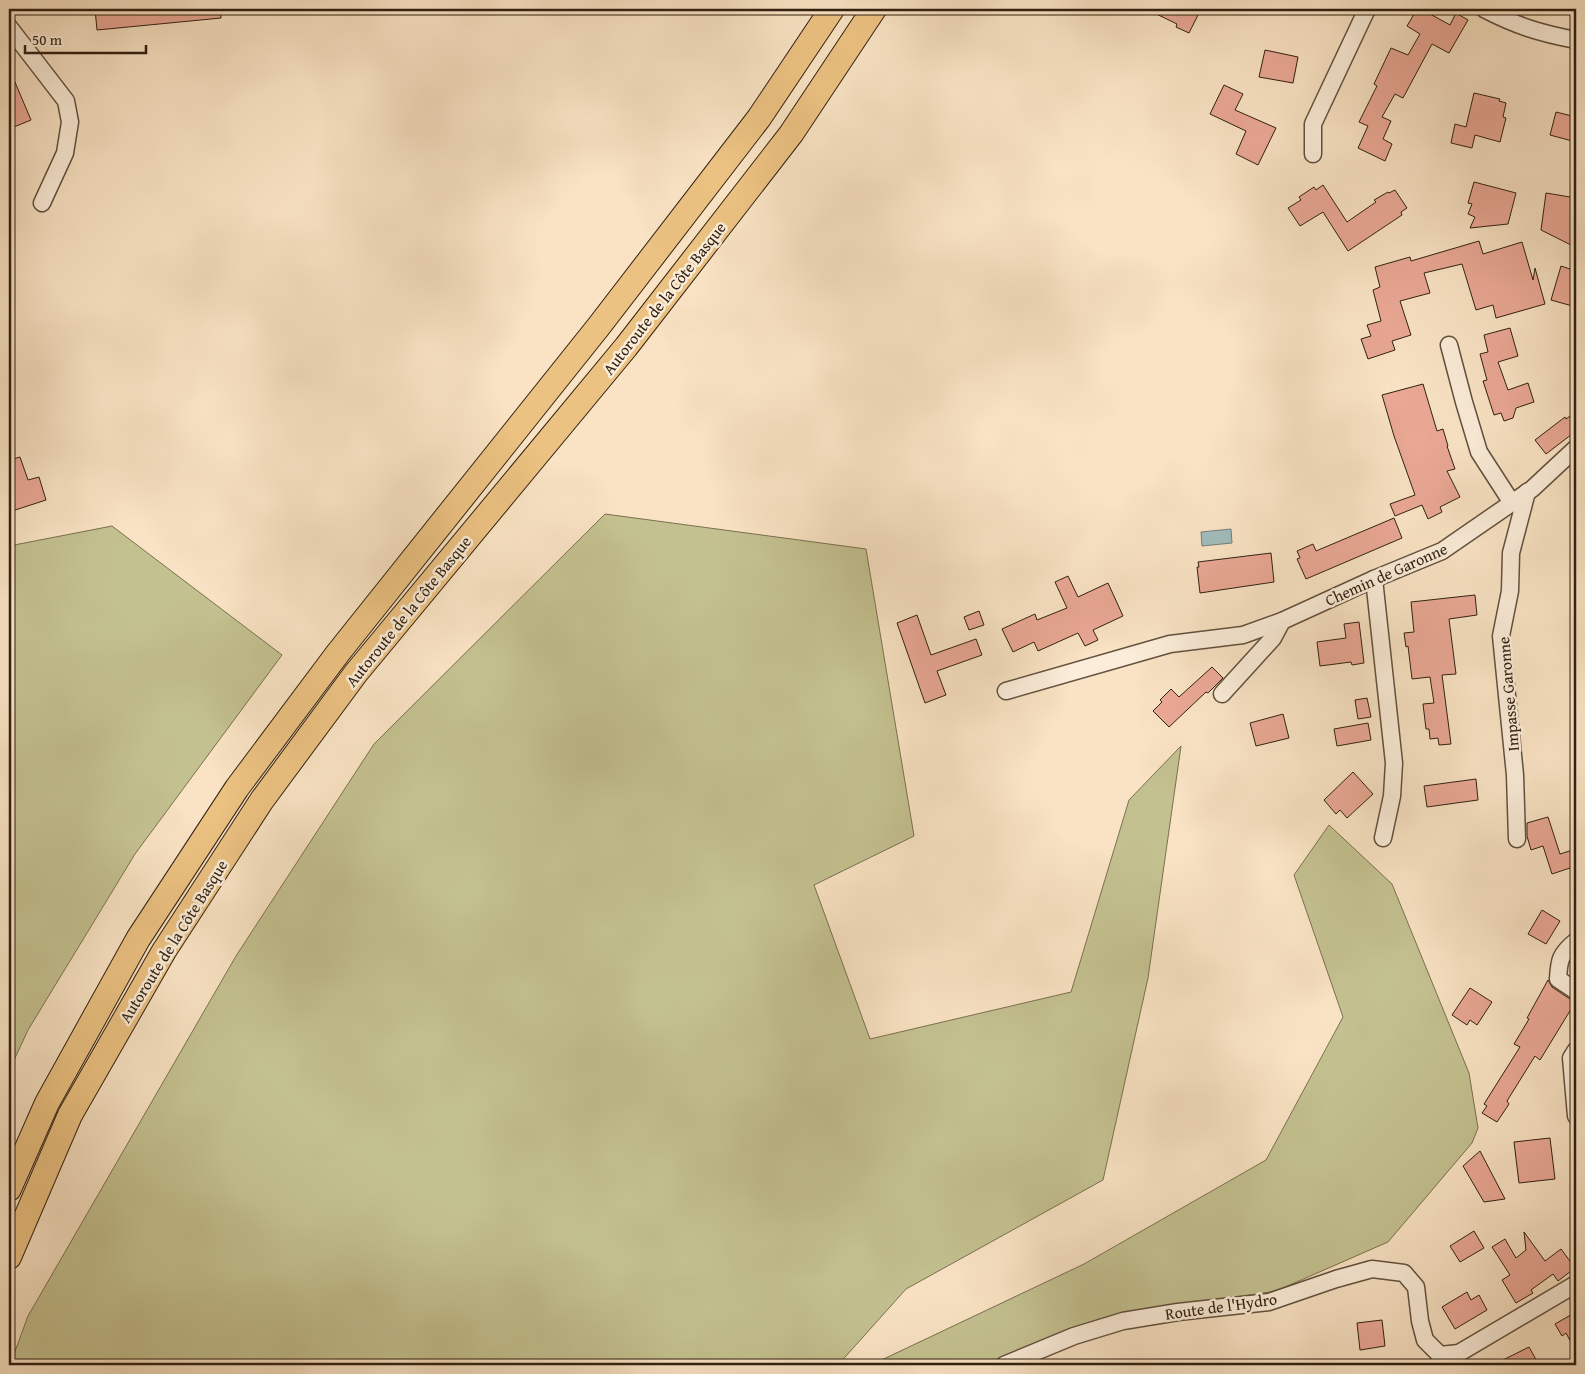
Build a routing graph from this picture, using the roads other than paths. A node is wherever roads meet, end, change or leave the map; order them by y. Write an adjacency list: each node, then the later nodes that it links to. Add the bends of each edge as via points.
1 (832, 9): 23 (highway, Autoroute de la Côte Basque, via 760,118 338,653 237,788 138,939 47,1103)
2 (874, 9): 24 (highway, Autoroute de la Côte Basque, via 791,134 651,316 356,673 262,800 164,951 70,1116)
3 (1367, 9): 7 (street, via 1313,124)
4 (1484, 9): 6 (street, via 1543,34)
5 (9, 27): 8 (street, via 66,101 70,122 65,153)
6 (1576, 40)
7 (1313, 154)
8 (42, 203)
9 (1450, 345): 12 (street, via 1479,452)
10 (1576, 448): 11 (street, Chemin de Garonne)
11 (1528, 492): 12 (street, Chemin de Garonne); 18 (street, Impasse Garonne, via 1511,552 1510,591 1501,636 1515,775)
12 (1512, 503): 13 (street, Chemin de Garonne, via 1442,552)
13 (1374, 579): 14 (street, Chemin de Garonne); 17 (street, via 1394,763 1392,796)
14 (1282, 621): 15 (street, Chemin de Garonne, via 1243,635 1170,644); 16 (street, via 1273,638)
15 (1006, 691)
16 (1222, 694)
17 (1383, 838)
18 (1517, 839)
19 (1576, 942): 20 (street, via 1560,960 1558,979)
20 (1576, 991)
21 (1576, 1050): 22 (street, via 1571,1058)
22 (1576, 1116)
23 (9, 1189)
24 (9, 1257)
25 (1576, 1284): 26 (street, Route de l'Hydro, via 1459,1353 1440,1354 1425,1340 1416,1287 1404,1273 1372,1269 1269,1302 1123,1321 1074,1336)
26 (1004, 1365)

